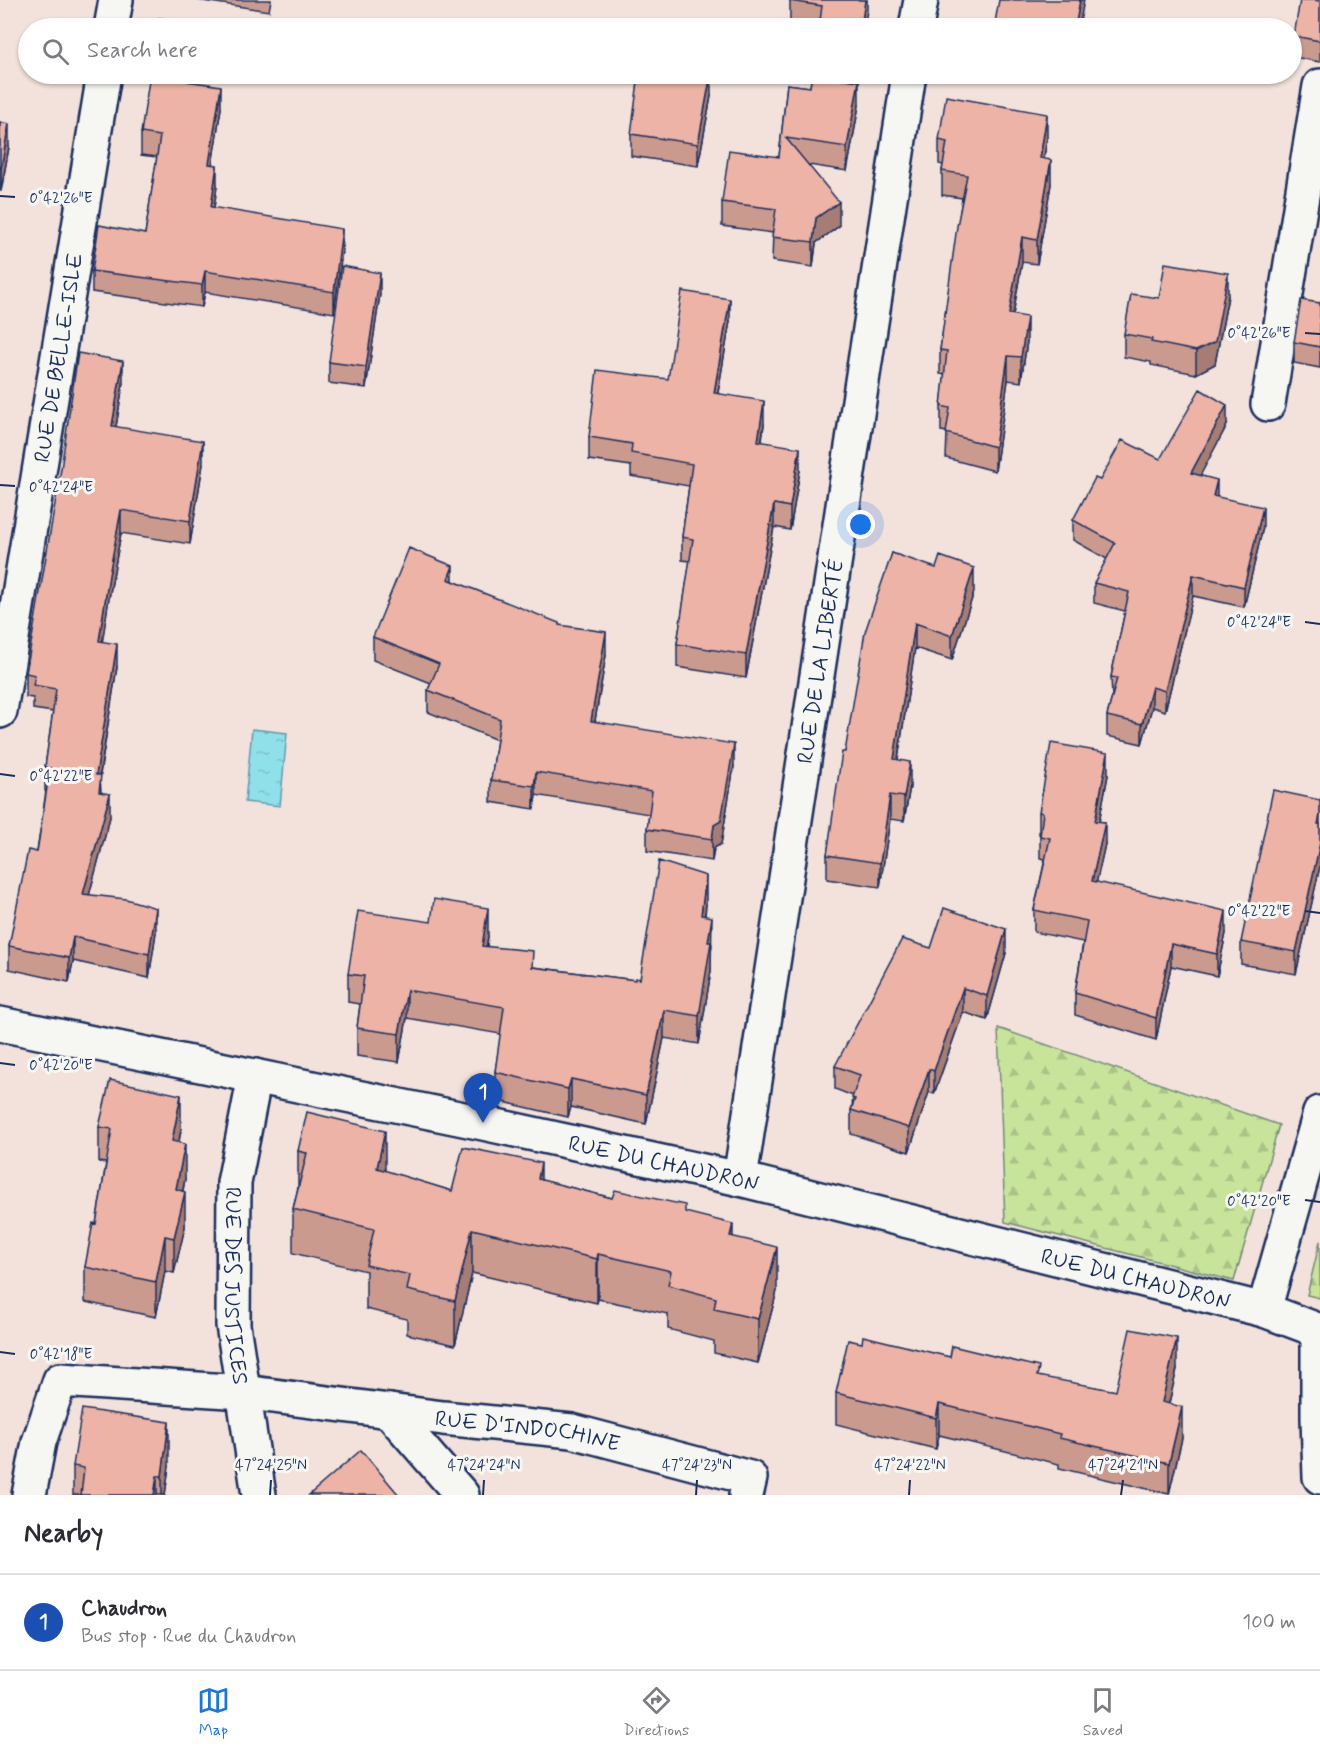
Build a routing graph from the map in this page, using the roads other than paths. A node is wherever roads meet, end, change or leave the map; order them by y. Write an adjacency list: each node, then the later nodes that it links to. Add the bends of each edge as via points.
1 (116, 0): 3 (street)
2 (921, 0): 4 (street)
3 (113, 18)
4 (918, 18)
5 (102, 84): 9 (street, RUE DE BELLE-ISLE)
6 (907, 84): 13 (street, RUE DE LA LIBERTÉ)
7 (1320, 86): 8 (street)
8 (1268, 404)
9 (0, 711)
10 (0, 1024): 11 (street, RUE DU CHAUDRON)
11 (255, 1076): 13 (street, RUE DU CHAUDRON); 16 (street, RUE DES JUSTICES, via 234,1183 233,1325)
12 (1320, 1113): 14 (street)
13 (740, 1179): 14 (street, RUE DU CHAUDRON)
14 (1264, 1310): 15 (street, RUE DU CHAUDRON)
15 (1319, 1331): 18 (street)
16 (243, 1392): 17 (street, RUE D'INDOCHINE); 19 (street, RUE D'INDOCHINE, via 60,1380 39,1442); 20 (street, RUE DES JUSTICES)
17 (389, 1412): 21 (street, RUE D'INDOCHINE); 22 (street, RUE D'INDOCHINE, via 572,1431 750,1478)
18 (1320, 1478)
19 (29, 1495)
20 (259, 1495)
21 (462, 1495)
22 (746, 1495)

